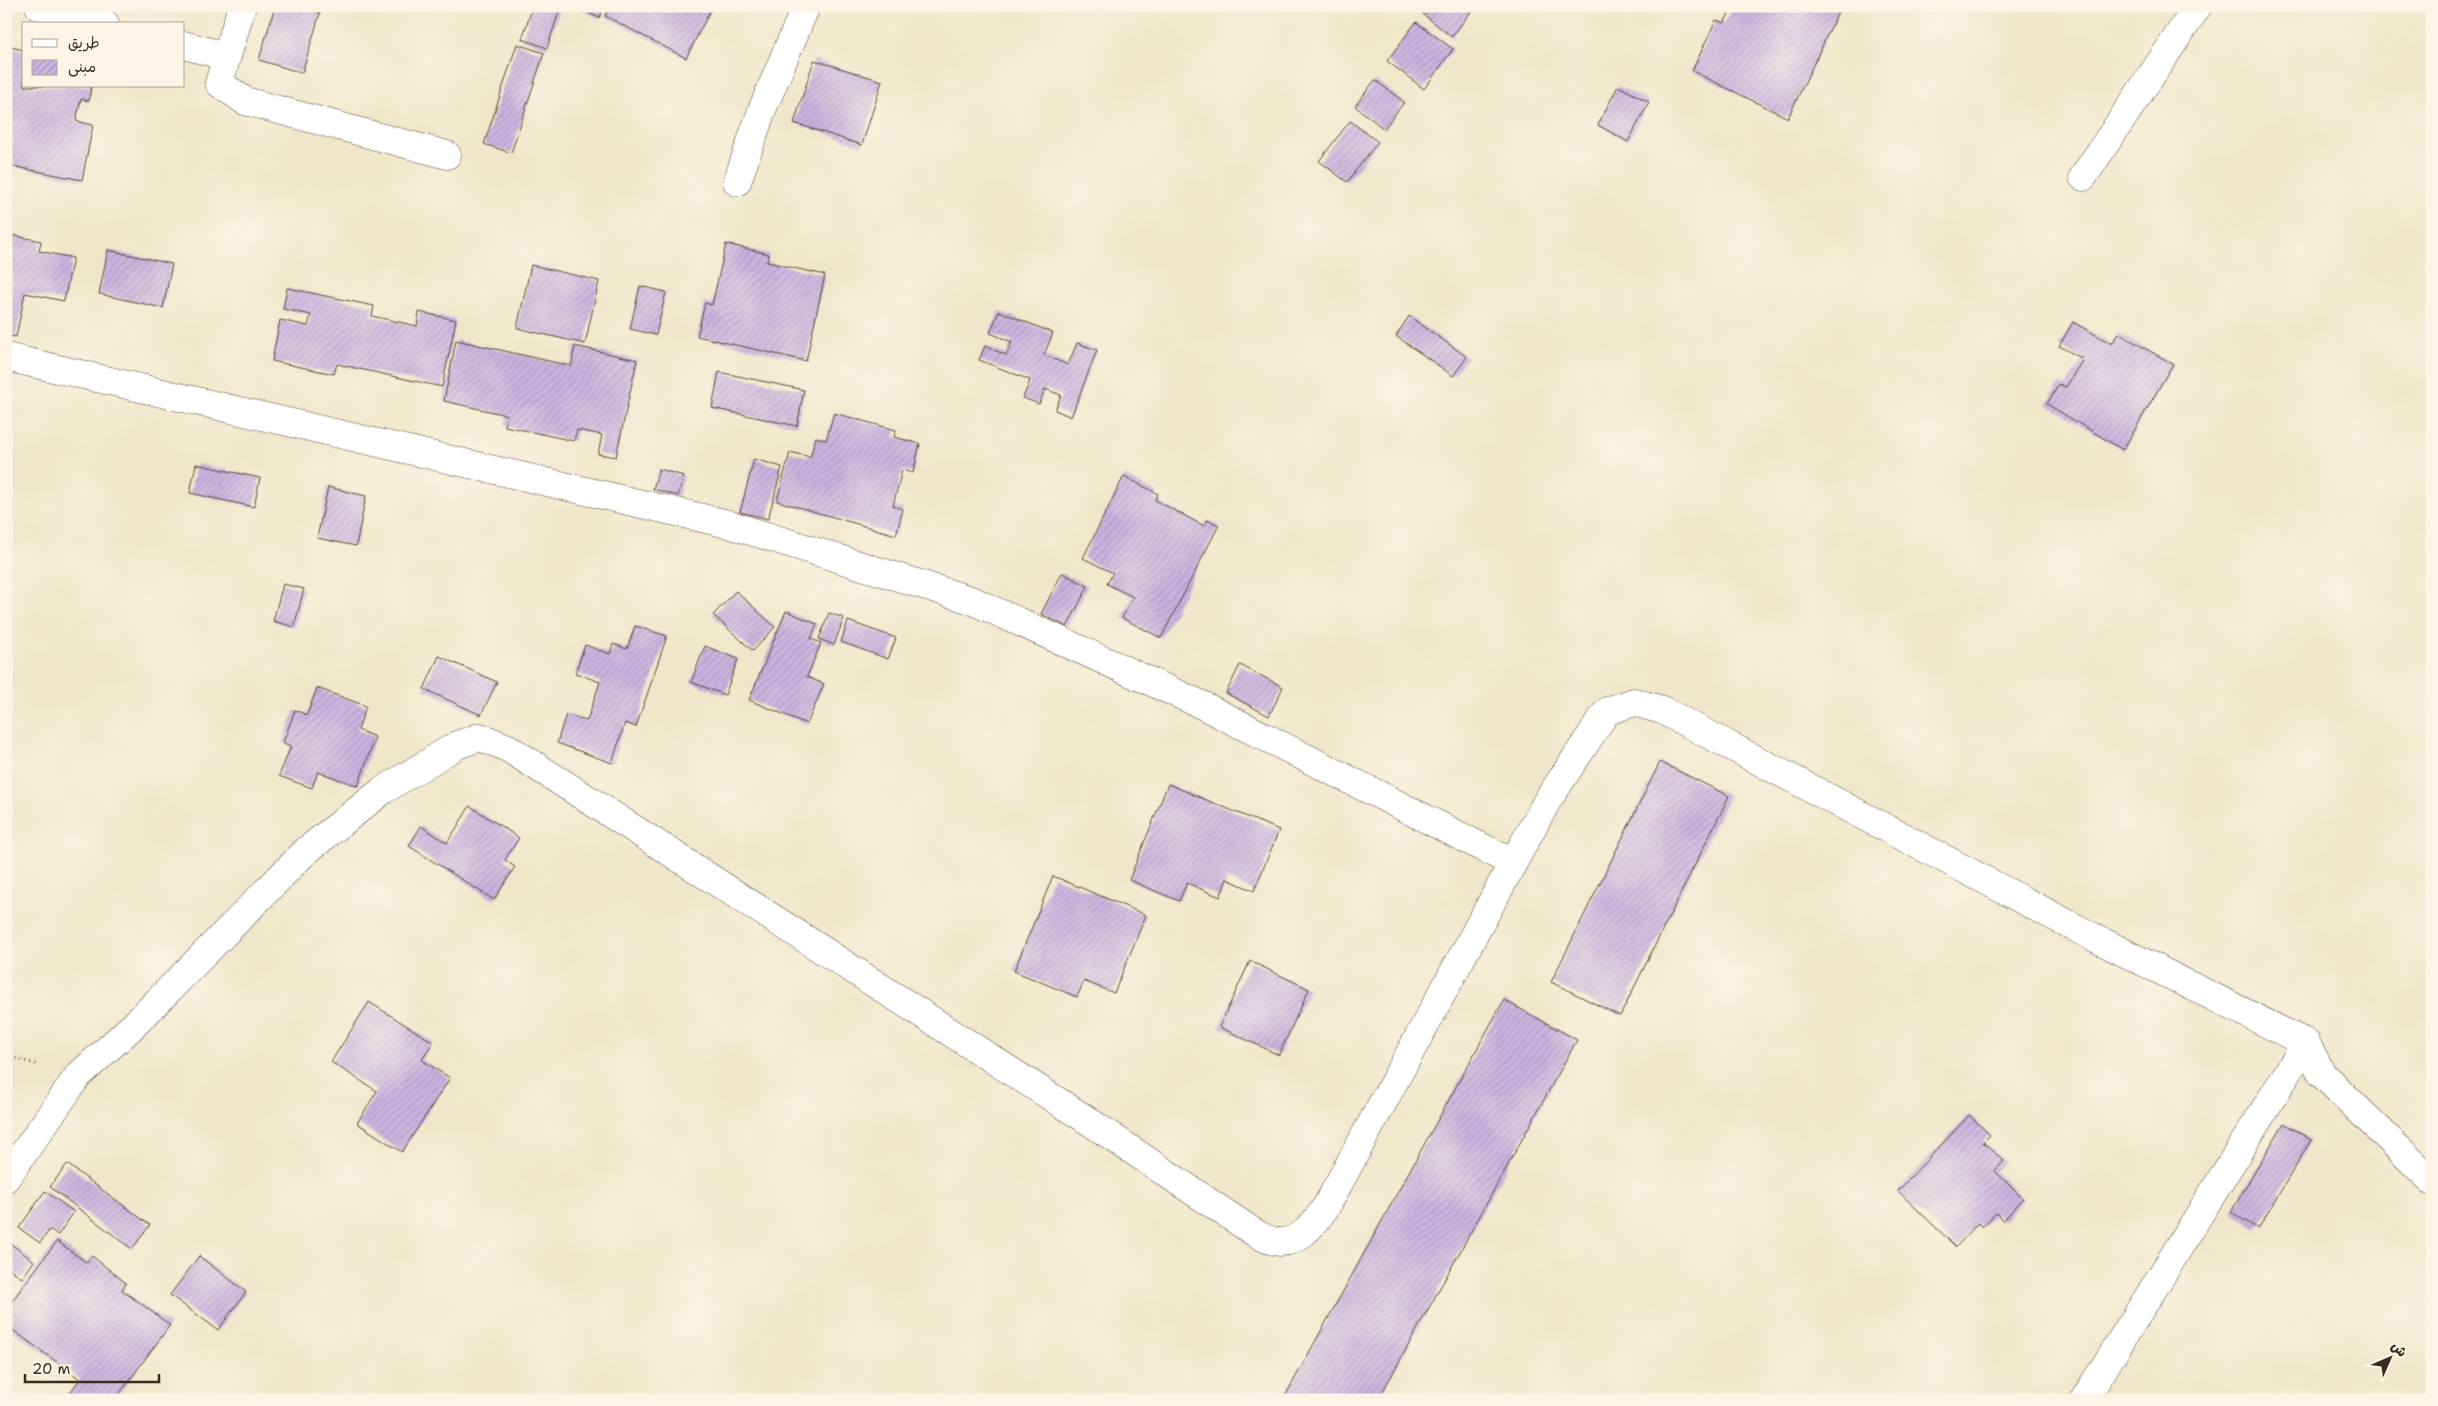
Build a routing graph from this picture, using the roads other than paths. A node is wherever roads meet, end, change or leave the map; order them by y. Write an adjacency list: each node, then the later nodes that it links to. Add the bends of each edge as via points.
1 (39, 6): 5 (street)
2 (242, 6): 7 (street)
3 (806, 6): 10 (street, via 762,110)
4 (2198, 6): 9 (street)
5 (98, 22)
6 (185, 45): 7 (street)
7 (226, 56): 8 (street, via 219,83 245,101)
8 (447, 155)
9 (2083, 177)
10 (737, 182)
11 (6, 357): 12 (street, via 728,524 971,600 1202,706)
12 (1513, 863): 13 (street, via 1547,801 1607,711 1634,702 1662,710 2094,937); 14 (street, via 1326,1207 1313,1226 1292,1241 1274,1242 1252,1232 1078,1115 508,748 480,736 457,745 382,791 306,851 135,1024 78,1076)
13 (2306, 1043): 15 (street, via 2322,1074); 16 (street)
14 (6, 1178)
15 (2432, 1181)
16 (2084, 1400)

